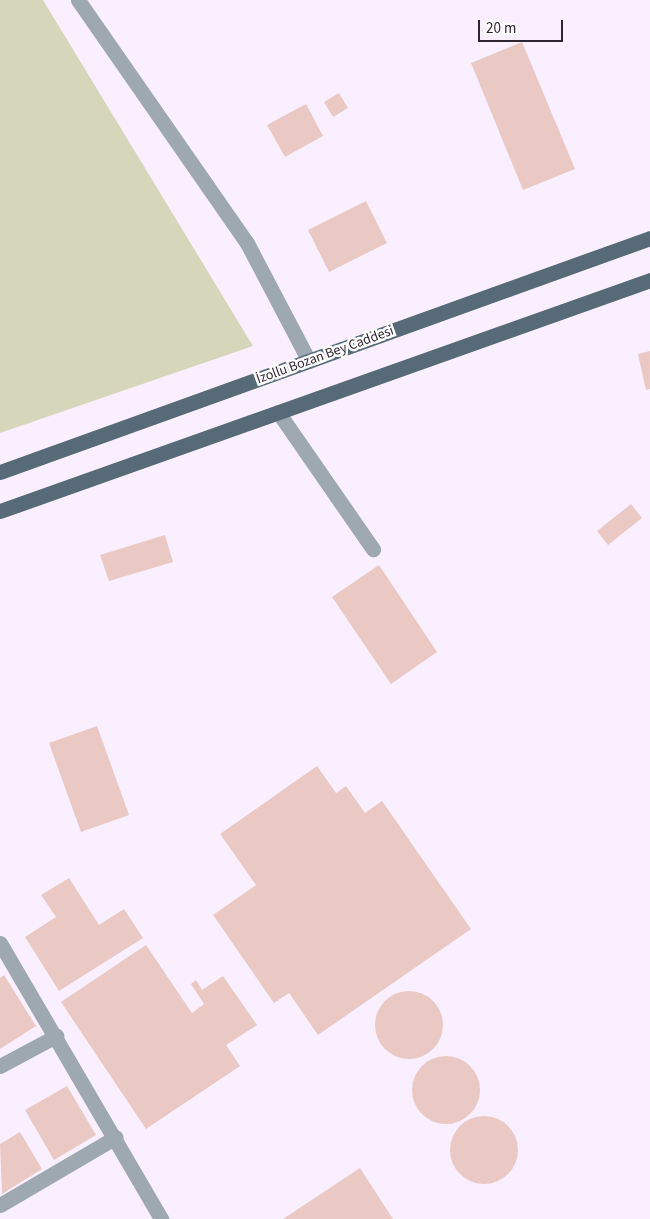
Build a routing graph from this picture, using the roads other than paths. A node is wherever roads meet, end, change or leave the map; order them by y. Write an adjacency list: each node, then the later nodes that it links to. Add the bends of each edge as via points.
1 (78, 0): 4 (street, via 248,243)
2 (650, 238): 4 (main road, İzollu Bozan Bey Caddesi)
3 (650, 280): 5 (main road)
4 (309, 361): 6 (main road, İzollu Bozan Bey Caddesi)
5 (278, 412): 7 (main road); 8 (street)
6 (0, 472)
7 (0, 511)
8 (373, 549)
9 (0, 943): 10 (street)
10 (56, 1036): 11 (street); 12 (street)
11 (0, 1066)
12 (116, 1137): 13 (street); 14 (street)
13 (0, 1205)
14 (161, 1219)

